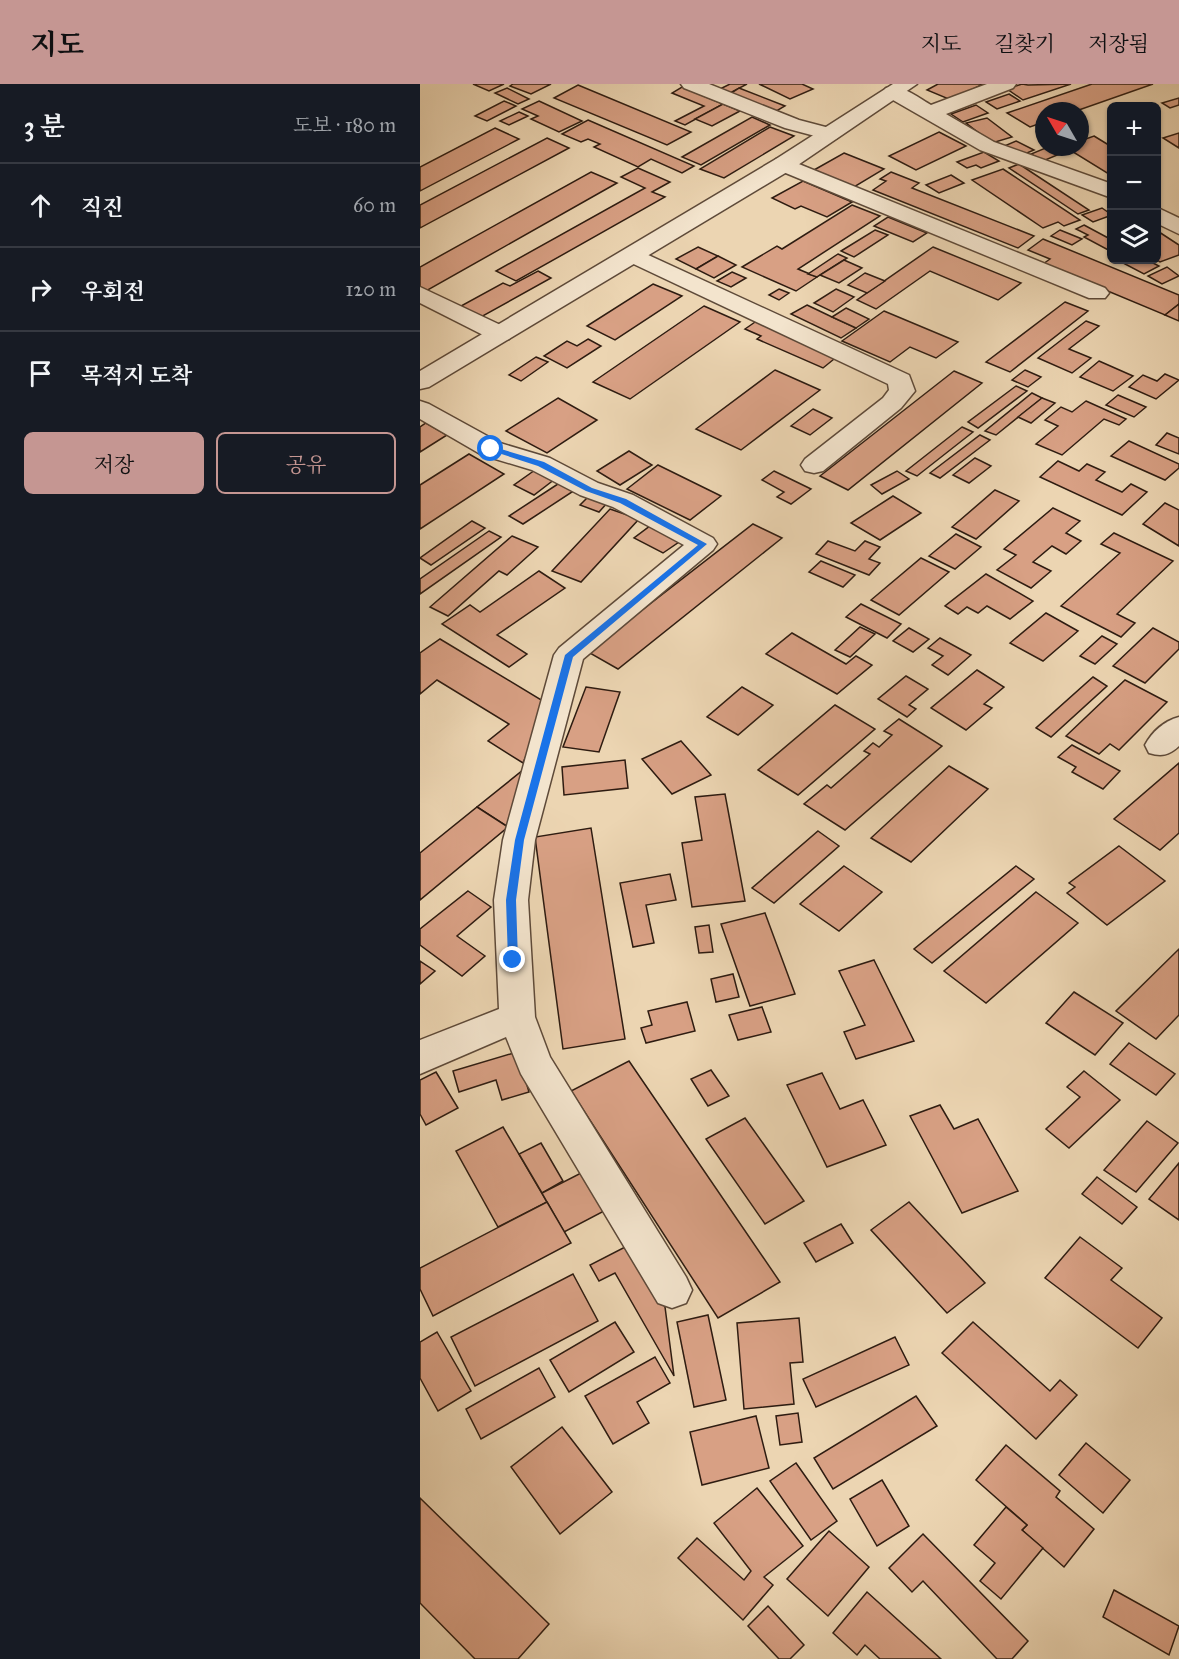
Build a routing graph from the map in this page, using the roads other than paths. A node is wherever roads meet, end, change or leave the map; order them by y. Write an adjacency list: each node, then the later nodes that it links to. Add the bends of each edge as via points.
1 (691, 84): 5 (street, via 792,124)
2 (1006, 84): 4 (street)
3 (900, 88): 4 (street); 5 (street)
4 (931, 112): 7 (street, via 987,146)
5 (830, 134): 6 (street)
6 (784, 164): 10 (street); 11 (street)
7 (1107, 190)
8 (1161, 217): 9 (street)
9 (1179, 227)
10 (633, 255): 13 (street); 16 (street, via 900,380 902,392 892,403)
11 (1097, 293)
12 (420, 294): 13 (street)
13 (500, 334): 14 (street)
14 (420, 382)
15 (420, 409): 17 (street, via 491,449 541,464 589,489 623,501 703,544 569,655 519,840 511,900)
16 (814, 465)
17 (517, 1017): 18 (street); 19 (street, via 534,1063)
18 (420, 1059)
19 (672, 1290)

